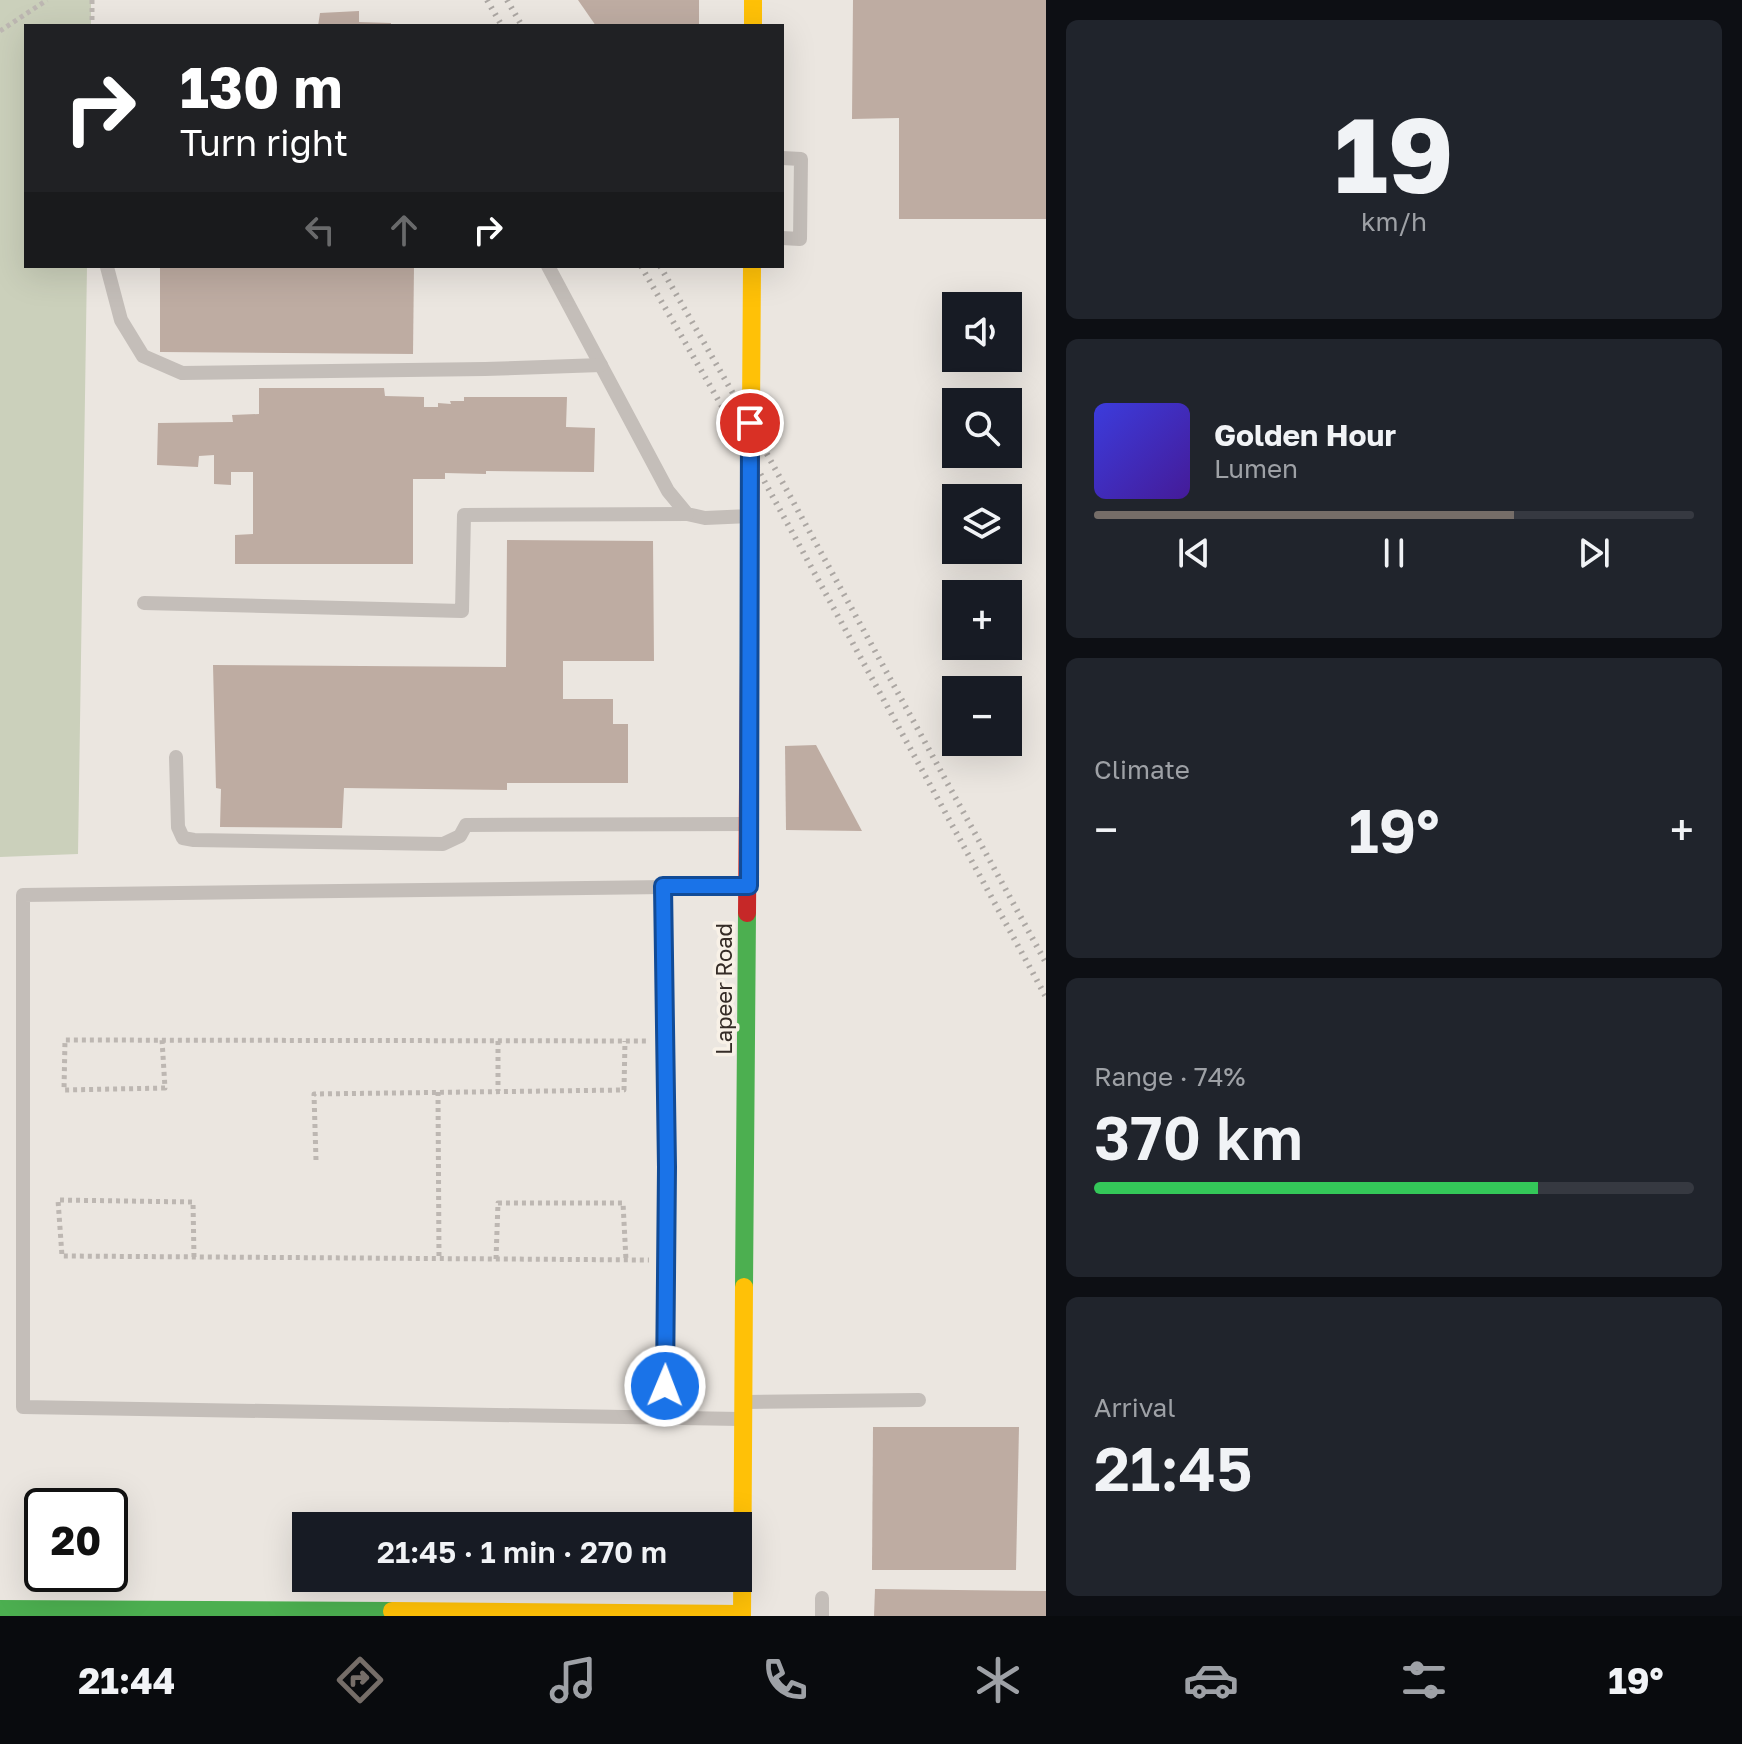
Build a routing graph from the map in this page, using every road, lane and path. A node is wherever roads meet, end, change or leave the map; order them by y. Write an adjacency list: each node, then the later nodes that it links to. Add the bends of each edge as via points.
1 (47, 0): 6 (path)
2 (92, 0): 4 (path)
3 (753, 0): 5 (main road)
4 (92, 24)
5 (753, 24)
6 (0, 31)
7 (784, 158): 8 (lane, via 801,159 801,175 800,239)
8 (784, 238)
9 (107, 268): 12 (lane, via 121,320 143,356 182,373)
10 (549, 268): 12 (lane)
11 (752, 268): 14 (main road, Lapeer Road)
12 (601, 365): 13 (lane, via 668,491)
13 (687, 514): 14 (lane); 15 (lane, via 464,515 462,611)
14 (750, 516): 17 (main road, Lapeer Road)
15 (144, 603)
16 (176, 757): 17 (lane, via 178,827 183,838 194,840 443,844 460,836 466,825)
17 (748, 824): 19 (main road, Lapeer Road)
18 (663, 886): 19 (lane); 23 (lane); 34 (lane, via 23,895 23,1407)
19 (749, 886): 33 (main road, Lapeer Road)
20 (162, 1040): 20 (path, via 65,1040 64,1090 165,1088); 21 (path)
21 (498, 1041): 22 (path); 24 (path)
22 (625, 1041): 23 (path); 24 (path, via 624,1090)
23 (665, 1041): 31 (lane)
24 (498, 1091): 25 (path)
25 (438, 1092): 26 (path, via 314,1094); 28 (path)
26 (316, 1160)
27 (194, 1257): 27 (path, via 62,1256 58,1200 193,1202); 28 (path)
28 (439, 1258): 29 (path)
29 (496, 1259): 30 (path); 30 (path, via 498,1203 623,1203)
30 (626, 1260): 31 (path)
31 (666, 1260): 34 (lane)
32 (919, 1400): 33 (lane)
33 (744, 1410): 34 (lane); 38 (main road, Lapeer Road)
34 (665, 1418)
35 (822, 1598): 39 (lane)
36 (0, 1609): 37 (main road)
37 (418, 1613): 38 (main road)
38 (742, 1615)
39 (822, 1616)

